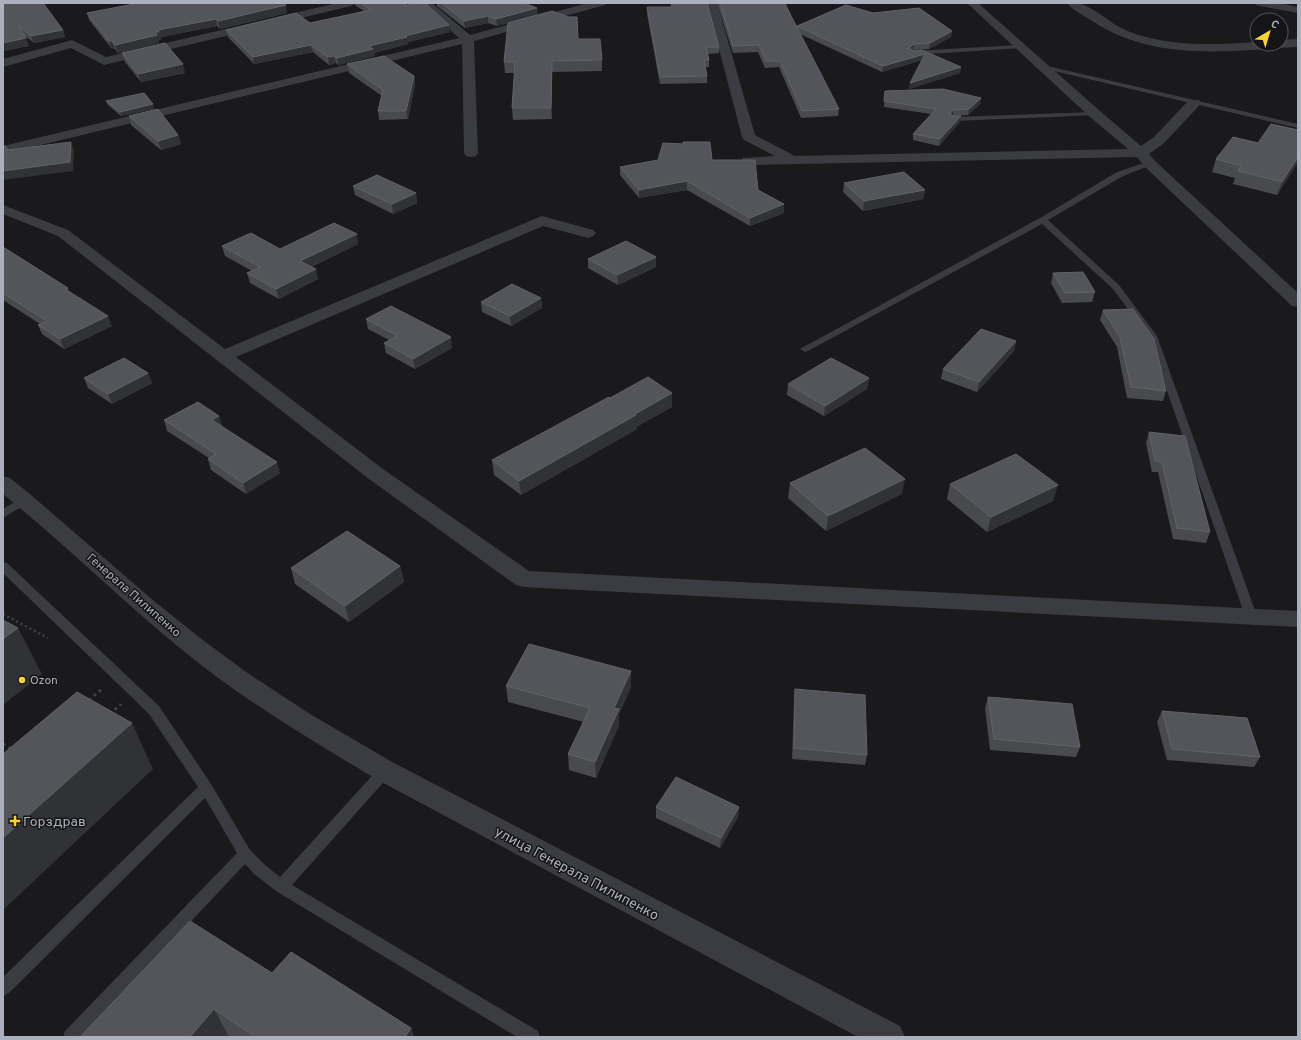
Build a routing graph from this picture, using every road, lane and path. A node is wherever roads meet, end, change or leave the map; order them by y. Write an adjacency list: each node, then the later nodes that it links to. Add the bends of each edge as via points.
1 (351, 3): 13 (street, via 104,61 72,44)
2 (425, 3): 9 (street)
3 (601, 3): 9 (street)
4 (712, 3): 22 (street, via 749,136)
5 (972, 3): 11 (street)
6 (1073, 3): 10 (street, via 1123,34 1163,46 1188,49)
7 (1260, 3): 8 (street)
8 (1298, 10)
9 (468, 39): 19 (street); 20 (street)
10 (1298, 43)
11 (1020, 47): 12 (lane); 14 (street)
12 (913, 53)
13 (3, 63)
14 (1043, 67): 15 (lane); 16 (street)
15 (1194, 103): 18 (lane); 21 (street, via 1159,140)
16 (1095, 114): 17 (lane); 21 (street)
17 (953, 119)
18 (1298, 126)
19 (3, 150)
20 (471, 153)
21 (1141, 153): 22 (street); 24 (street)
22 (792, 160): 23 (street)
23 (748, 161)
24 (1150, 164): 26 (lane, via 1120,174); 28 (street)
25 (3, 210): 30 (street, via 63,233)
26 (1043, 220): 29 (lane); 36 (lane, via 1116,287 1152,336)
27 (588, 233): 30 (street, via 542,221)
28 (1298, 302)
29 (806, 349)
30 (223, 356): 36 (street, via 376,474 524,579)
31 (3, 483): 32 (street, Генерала Пилипенко)
32 (24, 500): 33 (lane); 41 (street, Генерала Пилипенко, via 166,623)
33 (3, 514)
34 (3, 566): 39 (lane)
35 (3, 614): 38 (path)
36 (1251, 616): 37 (street)
37 (1298, 619)
38 (50, 639)
39 (118, 675): 40 (lane); 42 (path)
40 (135, 692): 43 (path); 47 (lane, via 154,710)
41 (270, 702): 46 (street, улица Генерала Пилипенко)
42 (83, 706)
43 (105, 718)
44 (3, 744): 45 (path)
45 (17, 752)
46 (385, 771): 49 (lane); 53 (street, улица Генерала Пилипенко)
47 (206, 788): 48 (lane); 50 (lane)
48 (245, 854): 49 (lane, via 258,869); 51 (lane)
49 (281, 886): 52 (lane)
50 (3, 988)
51 (71, 1037)
52 (532, 1037)
53 (888, 1037)

